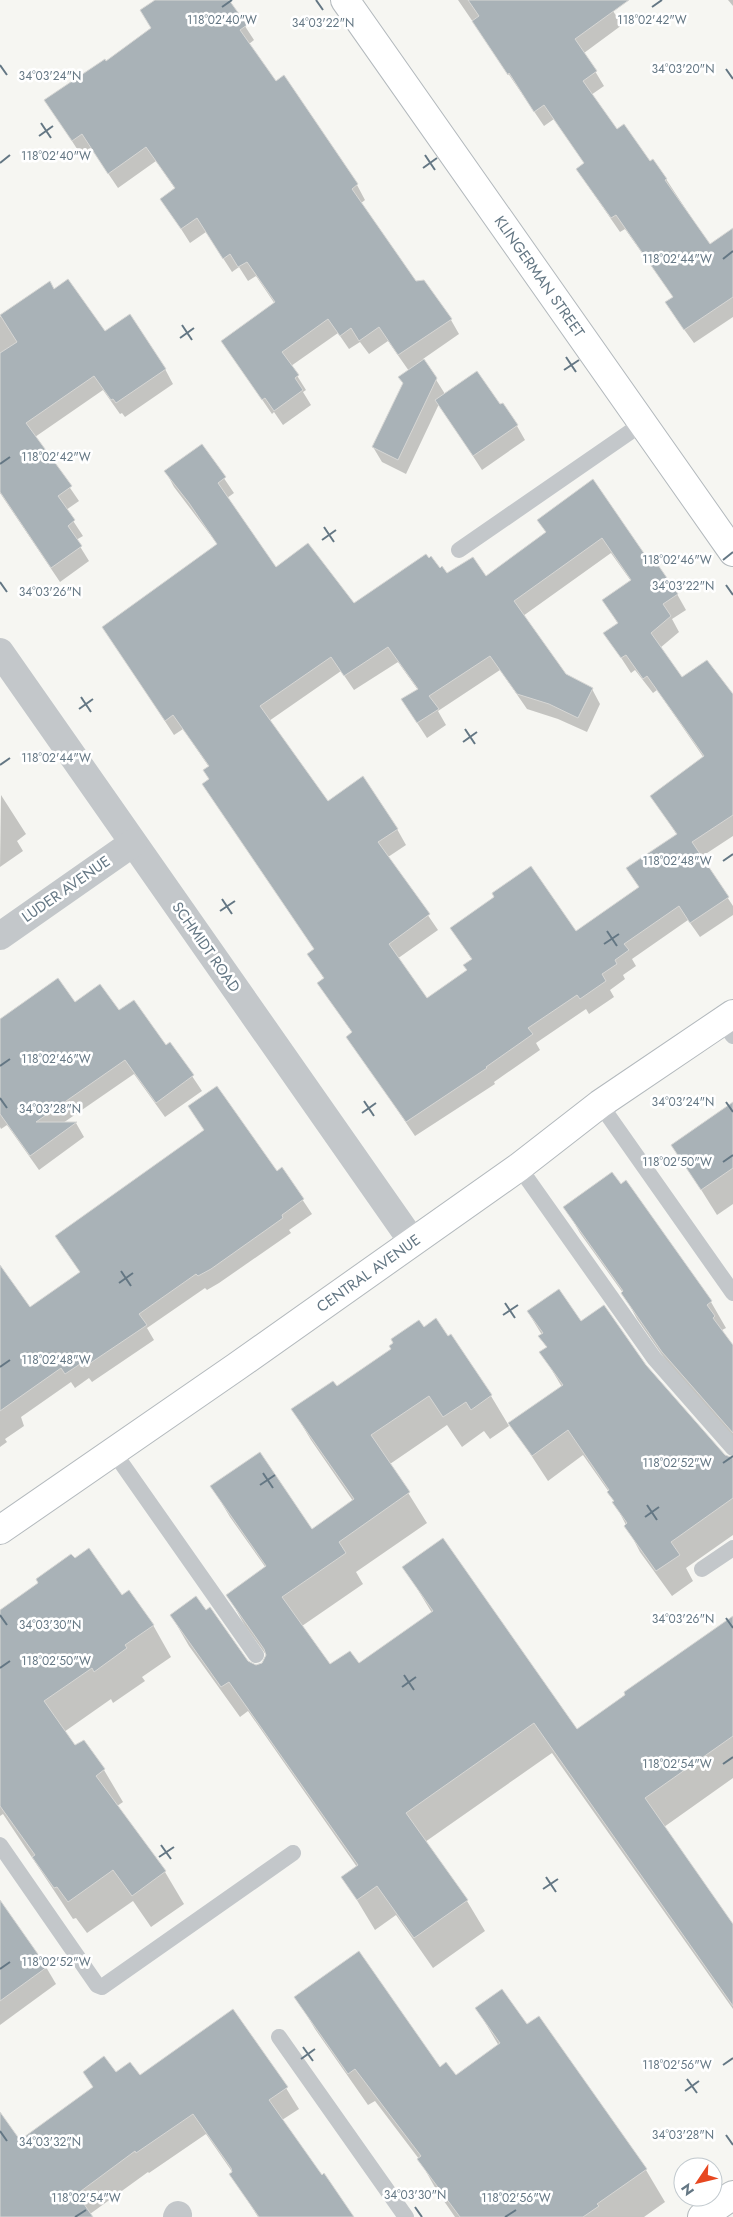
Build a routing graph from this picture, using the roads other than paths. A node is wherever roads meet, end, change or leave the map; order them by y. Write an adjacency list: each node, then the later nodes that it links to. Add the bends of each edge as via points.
1 (345, 0): 2 (street, KLINGERMAN STREET)
2 (643, 423): 3 (lane); 4 (street, KLINGERMAN STREET)
3 (459, 550)
4 (733, 552)
5 (0, 652): 6 (street, SCHMIDT ROAD)
6 (133, 843): 7 (street, LUDER AVENUE); 11 (street, SCHMIDT ROAD)
7 (0, 936)
8 (730, 1023): 9 (street, CENTRAL AVENUE)
9 (600, 1104): 10 (street, CENTRAL AVENUE); 12 (lane)
10 (519, 1167): 11 (street, CENTRAL AVENUE); 13 (lane, via 654,1358)
11 (412, 1242): 14 (street, CENTRAL AVENUE)
12 (733, 1293)
13 (733, 1448)
14 (113, 1451): 15 (street, CENTRAL AVENUE); 18 (lane)
15 (0, 1530)
16 (733, 1548): 17 (lane)
17 (702, 1569)
18 (256, 1655)
19 (0, 1844): 20 (lane, via 97,1985 102,1987)
20 (293, 1852)
21 (278, 2037): 23 (lane)
22 (733, 2195): 24 (street)
23 (406, 2217)
24 (702, 2217)

